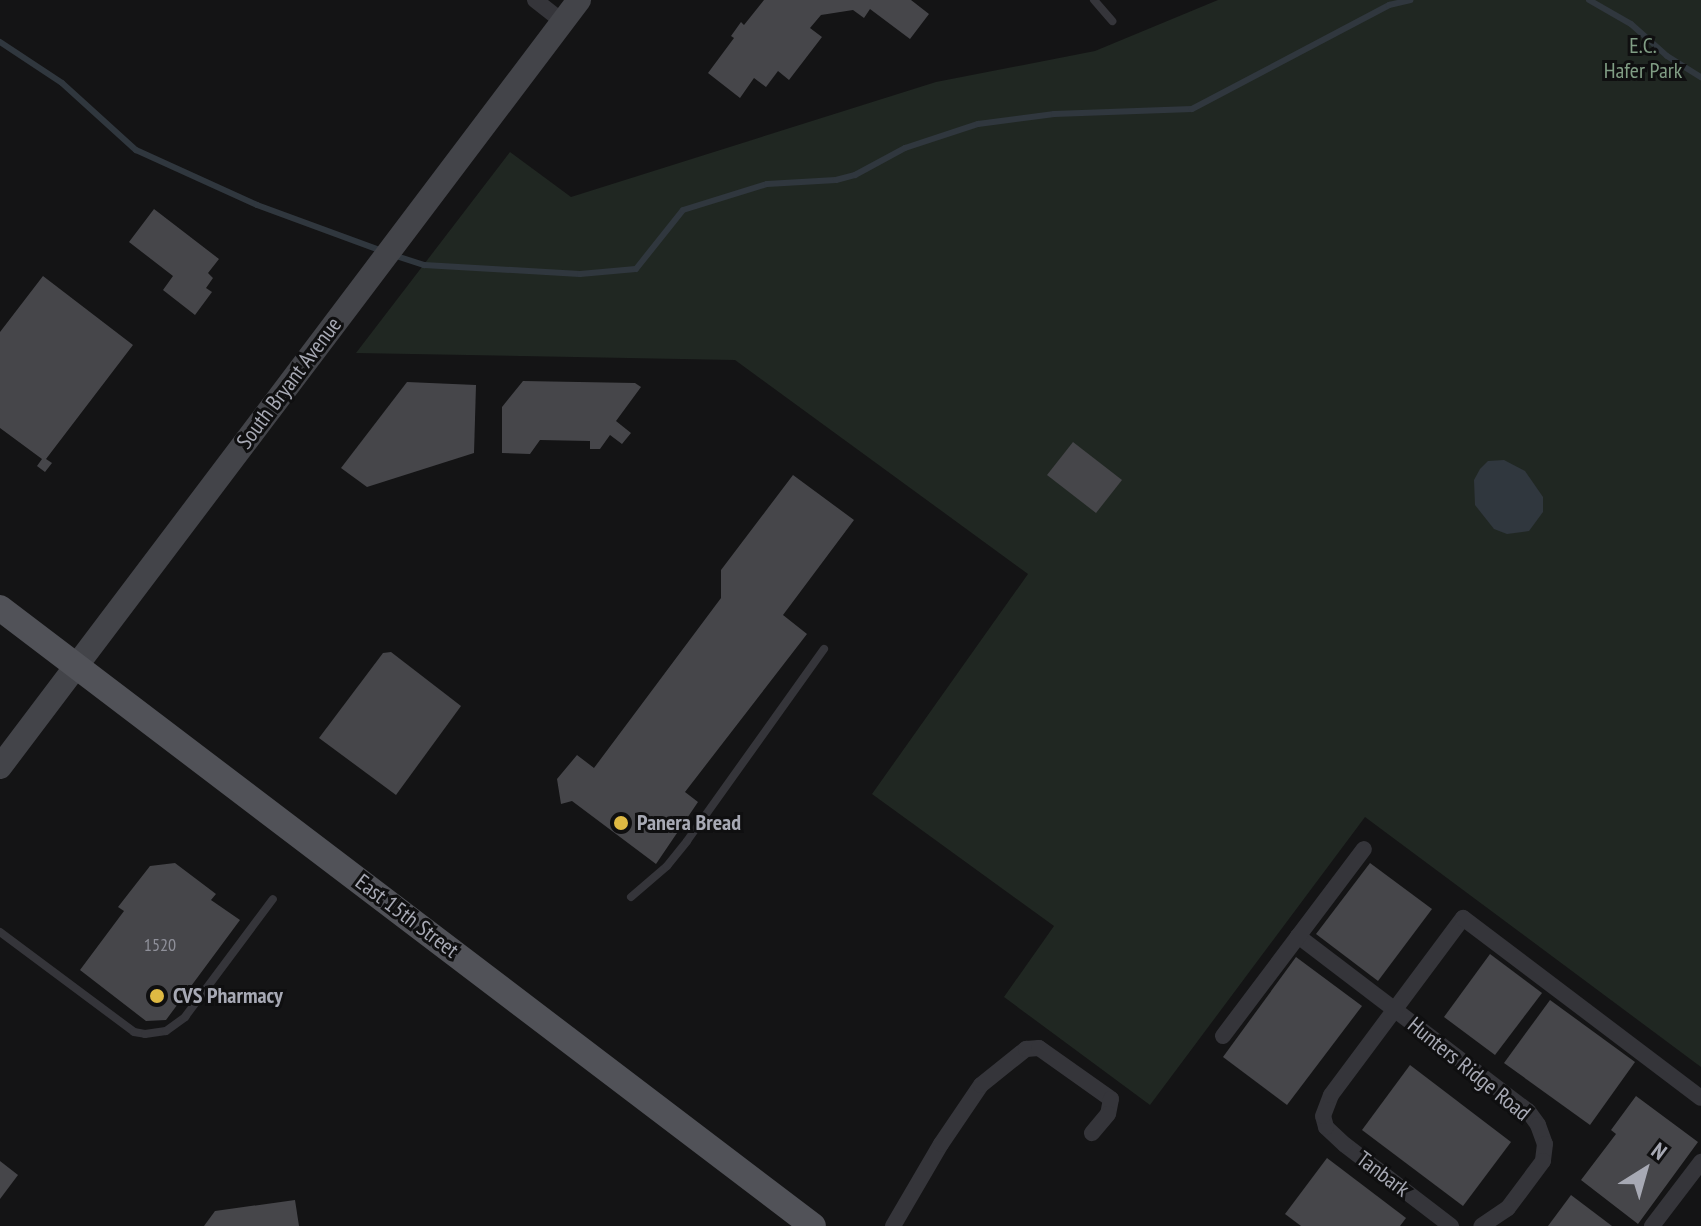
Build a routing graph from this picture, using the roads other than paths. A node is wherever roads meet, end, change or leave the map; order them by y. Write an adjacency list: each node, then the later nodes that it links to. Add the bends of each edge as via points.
1 (535, 0): 4 (street)
2 (579, 0): 4 (main road, South Bryant Avenue)
3 (1094, 0): 5 (lane)
4 (562, 21): 8 (main road, South Bryant Avenue)
5 (1112, 21)
6 (0, 608): 8 (main road, East 15th Street)
7 (824, 649): 11 (lane, via 687,841)
8 (75, 666): 9 (main road, South Bryant Avenue); 20 (main road, East 15th Street)
9 (0, 767)
10 (1364, 849): 14 (street)
11 (631, 897)
12 (273, 899): 13 (lane, via 185,1017 166,1031 134,1032)
13 (0, 932)
14 (1298, 936): 15 (street, Hunters Ridge Road); 16 (street)
15 (1394, 1009): 17 (street, via 1463,918); 22 (street, Tanbark, via 1331,1095 1323,1116 1326,1127 1345,1145); 23 (street, Hunters Ridge Road, via 1528,1111 1543,1134 1543,1161 1530,1183 1508,1208)
16 (1223, 1036)
17 (1701, 1098)
18 (1092, 1133): 21 (street, via 1108,1114 1111,1099 1039,1048 1026,1049 981,1085)
19 (1701, 1162): 24 (street)
20 (813, 1226)
21 (893, 1226)
22 (1451, 1226)
23 (1481, 1226)
24 (1652, 1226)

